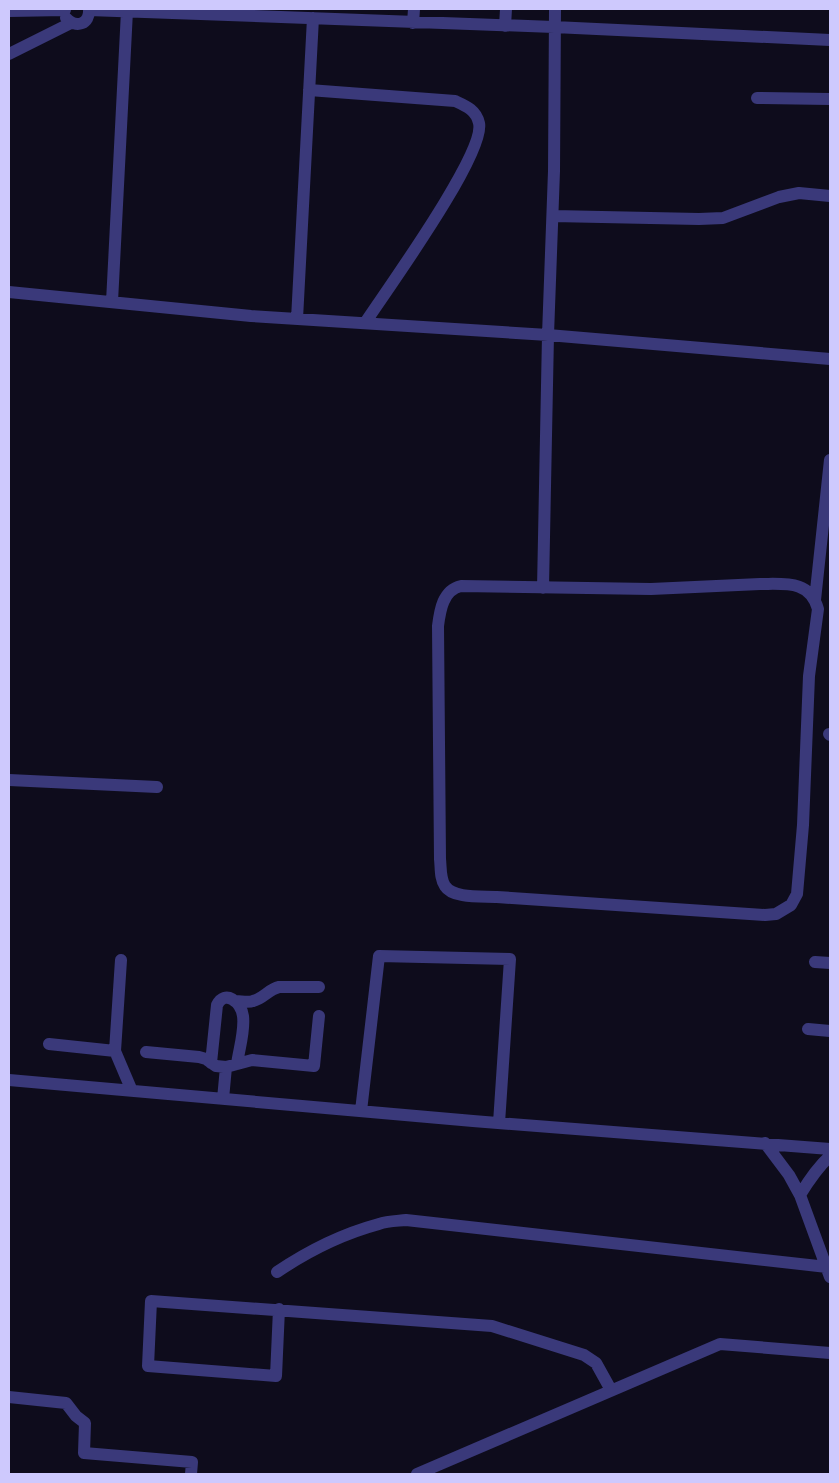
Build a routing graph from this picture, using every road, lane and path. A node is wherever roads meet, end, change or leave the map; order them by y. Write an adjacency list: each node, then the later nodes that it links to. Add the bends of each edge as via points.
1 (65, 9): 7 (street); 10 (street, via 65,18)
2 (89, 9): 6 (street); 10 (street, via 86,22)
3 (414, 9): 11 (street)
4 (506, 9): 12 (street)
5 (554, 9): 13 (street)
6 (103, 10): 8 (street)
7 (9, 11)
8 (127, 11): 9 (street); 22 (street)
9 (313, 18): 11 (street); 16 (street)
10 (71, 23): 15 (street)
11 (413, 23): 12 (street)
12 (505, 26): 13 (street)
13 (554, 27): 14 (street); 20 (street)
14 (830, 40)
15 (9, 54)
16 (309, 90): 23 (street); 24 (street, via 455,101 468,107 479,124 476,144 442,208)
17 (757, 98): 18 (street)
18 (830, 98)
19 (830, 196): 20 (street, via 799,193 762,202 723,218)
20 (552, 216): 25 (street)
21 (9, 292): 22 (street)
22 (112, 302): 23 (street)
23 (297, 319): 24 (street)
24 (365, 323): 25 (street)
25 (548, 335): 26 (street); 28 (street)
26 (830, 358)
27 (830, 460): 29 (street)
28 (543, 588): 29 (street, via 651,589 792,584 806,590); 29 (street, via 461,586 451,591 441,606 438,626 440,859 442,882 450,892 465,896 765,916 791,905 798,894 808,700 818,609)
29 (815, 600)
30 (9, 780): 31 (street)
31 (156, 788)
32 (121, 960): 41 (street)
33 (815, 962): 34 (street)
34 (830, 963)
35 (319, 987): 36 (street, via 276,987 253,1002)
36 (236, 1001): 43 (street, via 225,998 216,1005); 44 (street, via 241,1006 243,1020)
37 (319, 1016): 44 (street, via 314,1066 252,1060)
38 (808, 1029): 39 (street)
39 (830, 1031)
40 (49, 1044): 41 (street)
41 (115, 1051): 46 (street)
42 (146, 1052): 43 (street, via 199,1057)
43 (211, 1063): 44 (street)
44 (231, 1065): 47 (street)
45 (9, 1080): 46 (street)
46 (132, 1091): 47 (street)
47 (223, 1099): 48 (street)
48 (361, 1111): 49 (street); 49 (street, via 378,956 510,959)
49 (499, 1123): 50 (street)
50 (765, 1143): 51 (street); 53 (street)
51 (830, 1149)
52 (830, 1156): 53 (street)
53 (800, 1195): 55 (street)
54 (277, 1272): 55 (street, via 304,1254 344,1236 380,1223 406,1220)
55 (828, 1272)
56 (279, 1309): 56 (street, via 276,1376 148,1366 151,1301); 58 (street, via 492,1326 584,1355 596,1363)
57 (830, 1353): 58 (street, via 720,1344)
58 (611, 1390): 61 (street)
59 (9, 1397): 60 (street, via 66,1403 86,1423 84,1453 192,1462)
60 (191, 1474)
61 (417, 1474)

